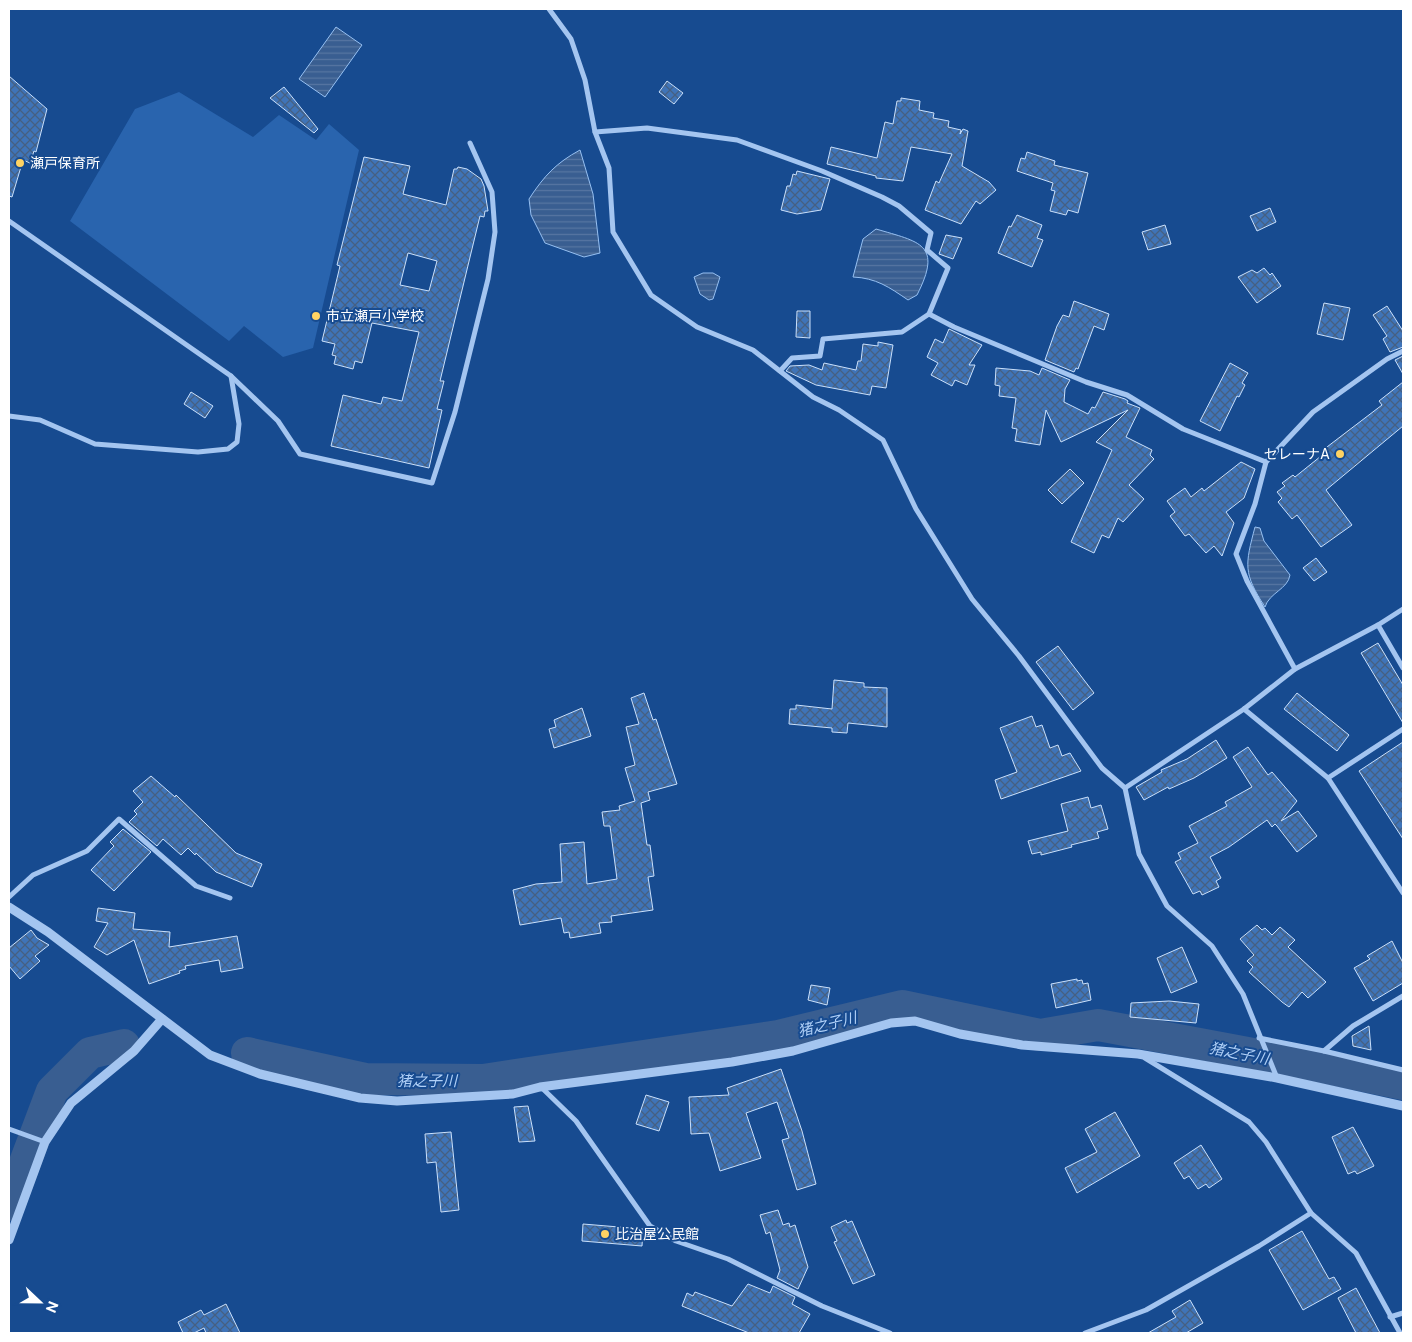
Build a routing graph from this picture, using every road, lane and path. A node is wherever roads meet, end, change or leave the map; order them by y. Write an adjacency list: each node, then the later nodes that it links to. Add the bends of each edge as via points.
1 (549, 9): 2 (street, via 571,38 585,80)
2 (595, 132): 5 (street, via 647,128 737,140 822,171 899,206 932,233 927,250 948,268); 7 (street, via 609,168 612,232 651,295 697,327 753,350)
3 (470, 142): 8 (street, via 492,192 496,232 488,279 432,483 300,454 278,421)
4 (9, 221): 8 (street)
5 (929, 314): 7 (street, via 902,332 823,339 820,356 792,358); 10 (street, via 1086,382 1127,395 1183,429)
6 (1403, 351): 10 (street, via 1313,412)
7 (780, 370): 18 (street, via 813,397 839,410 883,440 916,509 972,600 1019,656 1102,768)
8 (231, 376): 9 (street, via 239,424 237,442 228,449 198,452 95,444 40,420)
9 (9, 416)
10 (1266, 462): 14 (street, via 1255,504 1236,554 1247,582)
11 (1403, 610): 12 (street)
12 (1378, 626): 13 (street); 14 (street)
13 (1403, 668)
14 (1295, 669): 15 (street)
15 (1244, 709): 17 (street); 18 (street)
16 (1403, 729): 17 (street)
17 (1328, 778): 19 (street)
18 (1125, 788): 25 (street, via 1139,854 1168,906 1212,946 1243,994)
19 (1403, 893)
20 (9, 897): 21 (street, via 33,874 87,851 119,819 196,886)
21 (230, 898)
22 (9, 907): 24 (street, via 48,932)
23 (1403, 996): 26 (street, via 1353,1026)
24 (162, 1019): 30 (street, via 210,1055 237,1066 360,1098 398,1101 513,1094); 33 (street, via 134,1051 71,1103)
25 (1260, 1038): 26 (street); 29 (street)
26 (1324, 1051): 28 (street)
27 (1138, 1054): 29 (street); 30 (street, via 1022,1045 960,1034 915,1021 890,1022 784,1053); 34 (street, via 1249,1122 1266,1142)
28 (1403, 1070)
29 (1276, 1074): 31 (street)
30 (540, 1087): 38 (street, via 576,1121 650,1226 676,1241 728,1259 822,1306)
31 (1403, 1106)
32 (9, 1129): 33 (street)
33 (45, 1142): 35 (street)
34 (1311, 1213): 37 (street, via 1356,1253); 39 (street, via 1146,1310)
35 (9, 1240)
36 (1403, 1313): 37 (street)
37 (1390, 1317): 40 (street)
38 (890, 1333)
39 (1085, 1333)
40 (1400, 1333)

